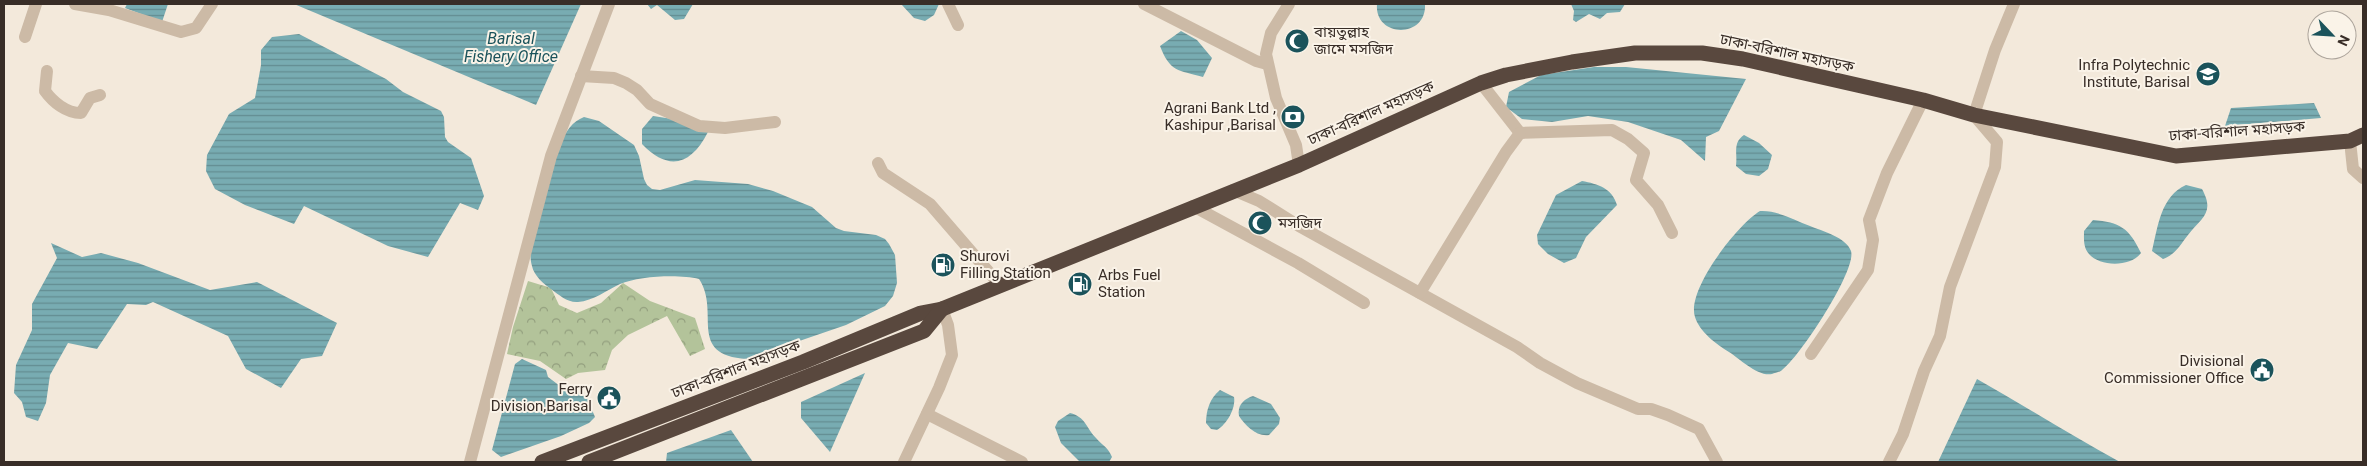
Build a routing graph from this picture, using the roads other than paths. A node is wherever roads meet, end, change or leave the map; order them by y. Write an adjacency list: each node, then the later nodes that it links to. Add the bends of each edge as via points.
1 (36, 4): 10 (street)
2 (75, 4): 3 (street, via 109,10 180,32 196,28)
3 (212, 4)
4 (609, 4): 13 (street)
5 (948, 4): 9 (street)
6 (1144, 4): 11 (street)
7 (1289, 4): 11 (street, via 1271,33)
8 (2014, 4): 17 (street)
9 (958, 24)
10 (24, 37)
11 (1267, 64): 22 (street, via 1276,98 1296,145)
12 (47, 71): 15 (street, via 45,91 50,99 73,113 81,113 90,98)
13 (582, 76): 18 (street, via 614,78 626,83 650,104 700,126 725,128); 33 (street, via 551,156)
14 (1481, 83): 16 (highway, ঢাকা-বরিশাল মহাসড়ক, via 1506,75 1635,53 1702,53 1743,59); 19 (street); 22 (highway, ঢাকা-বরিশাল মহাসড়ক)
15 (100, 95)
16 (1923, 100): 17 (highway, ঢাকা-বরিশাল মহাসড়ক); 31 (street, via 1887,173 1869,220 1873,240 1868,270)
17 (1974, 115): 20 (highway, ঢাকা-বরিশাল মহাসড়ক, via 2176,156); 39 (street, via 1997,142 1995,166 1950,287 1940,336)
18 (775, 122)
19 (1520, 134): 26 (street, via 1612,130 1628,139 1644,153 1636,180 1658,205); 28 (street)
20 (2357, 138): 23 (street, via 2353,170)
21 (878, 163): 27 (street, via 883,173 930,204)
22 (1299, 165): 24 (highway, ঢাকা-বরিশাল মহাসড়ক)
23 (2363, 178)
24 (1233, 190): 25 (highway, ঢাকা-বরিশাল মহাসড়ক); 28 (street, via 1259,201)
25 (1194, 206): 27 (highway, ঢাকা-বরিশাল মহাসড়ক); 29 (street)
26 (1672, 233)
27 (1000, 285): 30 (highway, ঢাকা-বরিশাল মহাসড়ক)
28 (1420, 293): 38 (street, via 1577,383 1638,409 1668,414 1699,429)
29 (1364, 303)
30 (942, 310): 32 (street, via 948,325 952,355); 34 (highway, ঢাকা-বরিশাল মহাসড়ক, via 921,313); 35 (highway, ঢাকা-বরিশাল মহাসড়ক, via 924,331)
31 (1811, 354)
32 (927, 414): 36 (street); 37 (street)
33 (470, 462)
34 (542, 462)
35 (589, 462)
36 (904, 462)
37 (1022, 462)
38 (1717, 462)
39 (1889, 462)

